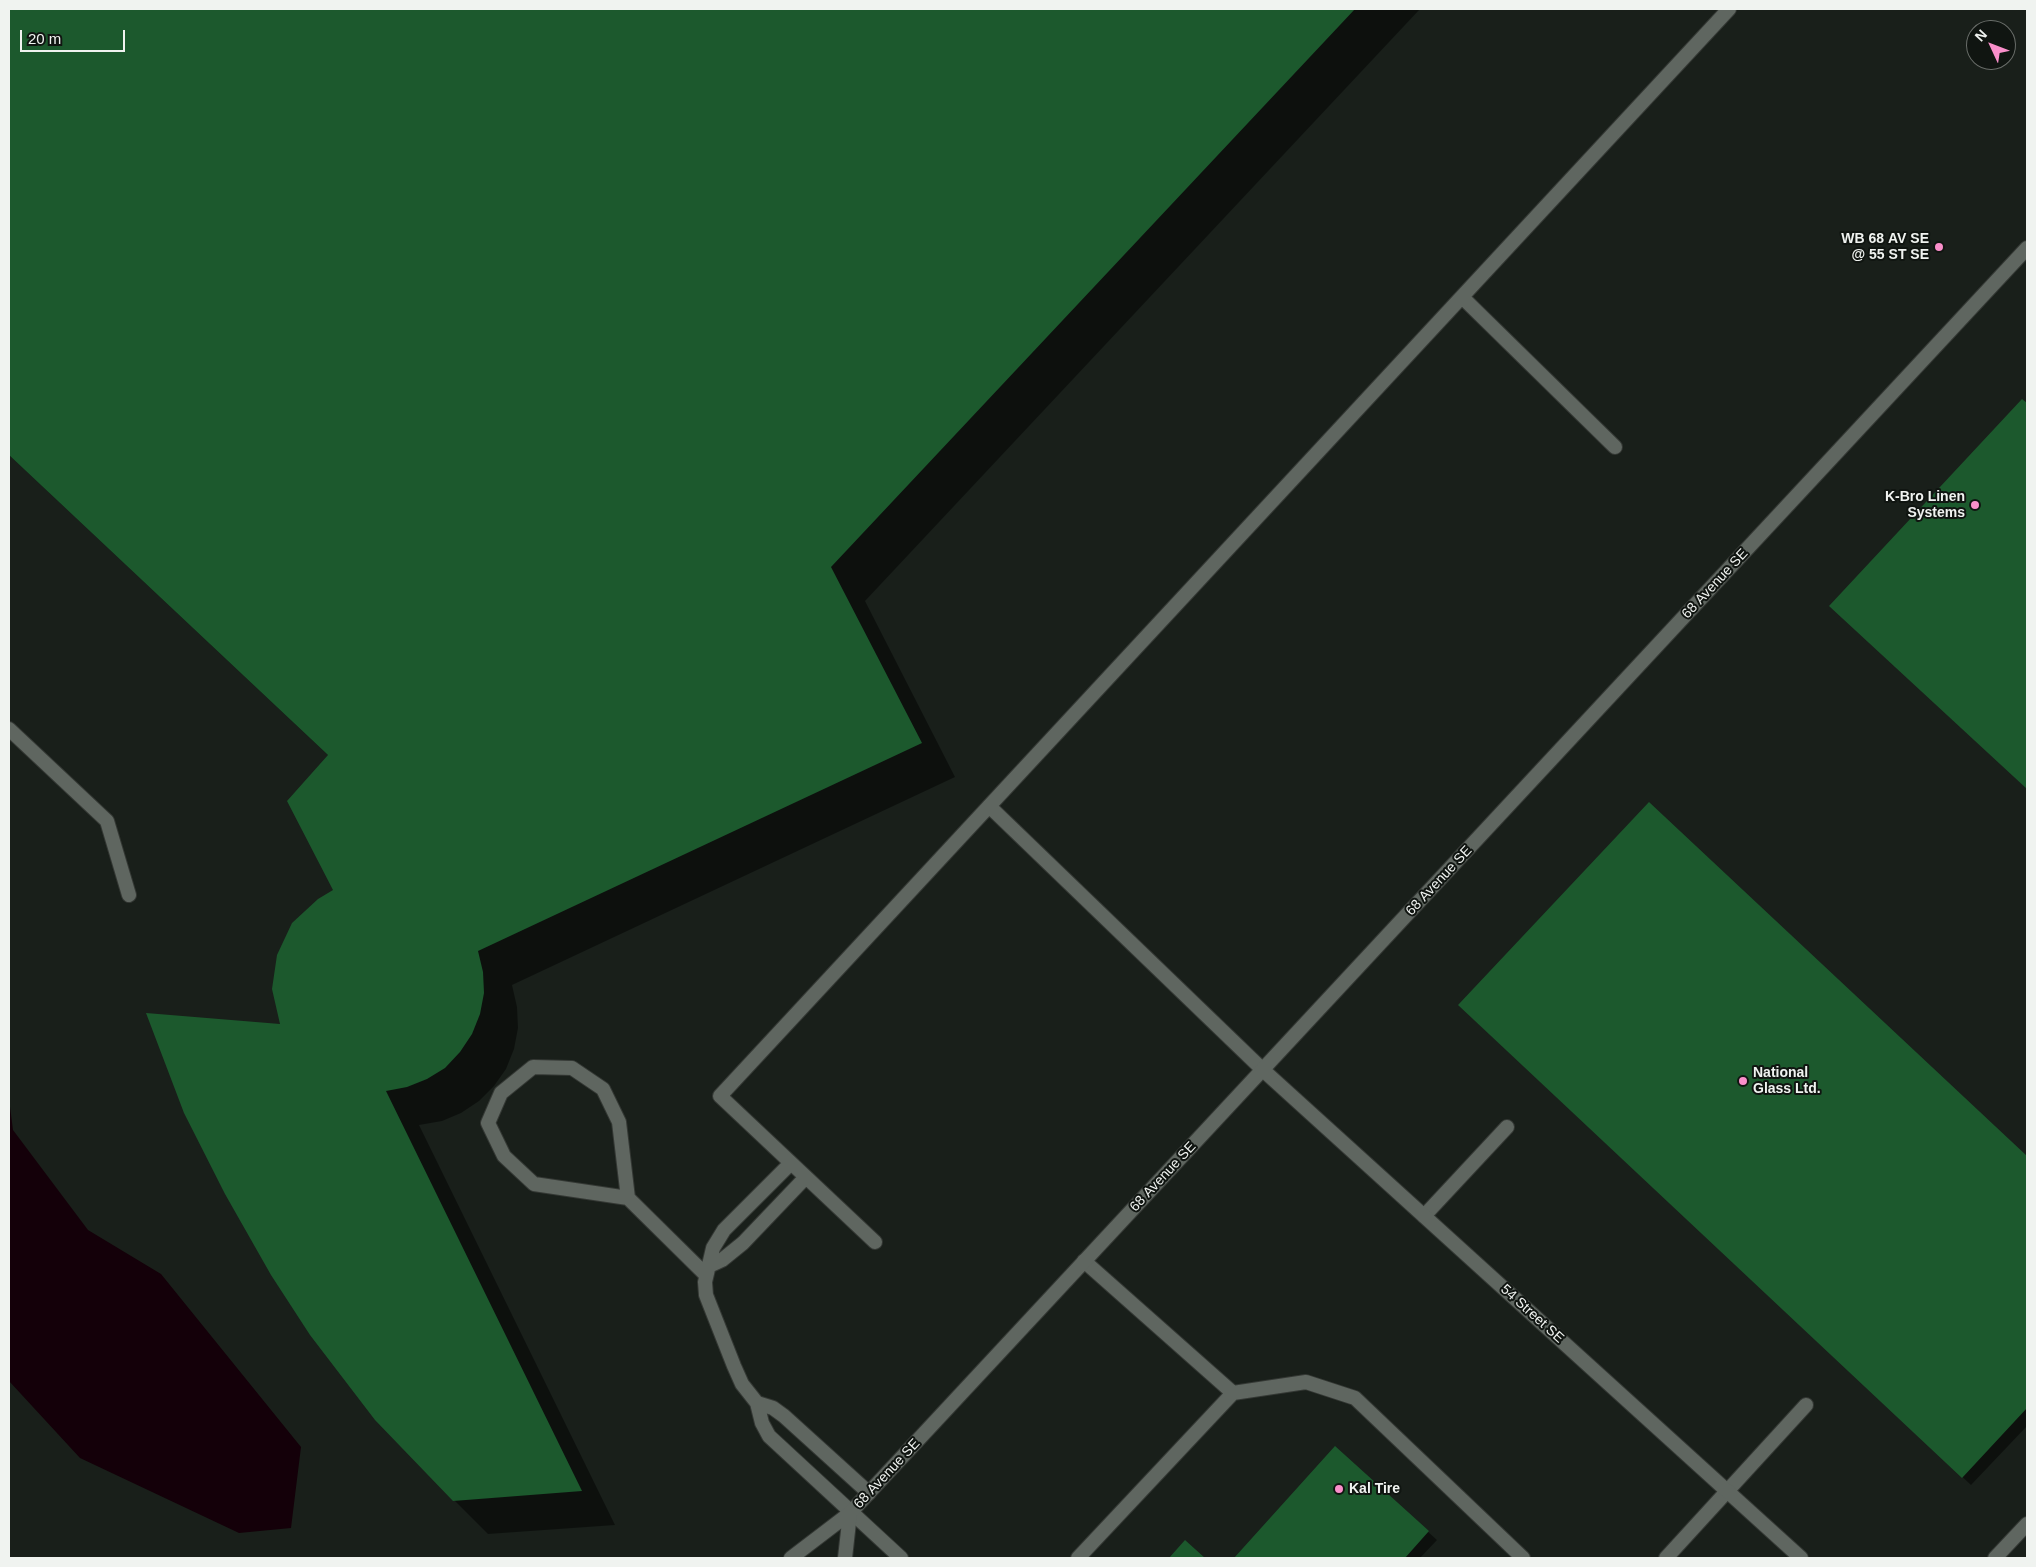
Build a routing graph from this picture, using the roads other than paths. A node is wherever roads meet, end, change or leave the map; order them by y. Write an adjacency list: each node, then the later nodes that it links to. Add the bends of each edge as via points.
1 (1729, 9): 3 (street)
2 (2027, 248): 8 (street, 68 Avenue SE)
3 (1462, 297): 4 (street); 6 (street)
4 (1615, 447)
5 (9, 729): 7 (street, via 107,820)
6 (989, 806): 8 (street, 54 Street SE); 10 (street, via 720,1096)
7 (129, 895)
8 (1263, 1070): 13 (street, 54 Street SE); 15 (street, 68 Avenue SE)
9 (1507, 1127): 13 (street)
10 (791, 1163): 11 (street); 16 (street, via 724,1230 712,1248)
11 (806, 1177): 14 (street); 16 (street, via 738,1248)
12 (628, 1198): 12 (street, via 620,1122 603,1089 572,1068 533,1067 501,1093 488,1122 504,1156 534,1184); 16 (street)
13 (1424, 1216): 20 (street, 54 Street SE)
14 (875, 1242)
15 (1084, 1261): 17 (street); 21 (street, 68 Avenue SE)
16 (706, 1271): 18 (street, via 706,1295 742,1384)
17 (1233, 1393): 27 (street); 28 (street, via 1306,1382 1355,1398)
18 (757, 1403): 21 (street, via 784,1416); 22 (street, via 769,1436)
19 (1806, 1405): 20 (street)
20 (1726, 1491): 29 (street); 30 (street, 54 Street SE)
21 (869, 1493): 22 (street, 68 Avenue SE)
22 (850, 1513): 24 (street, 68 Avenue SE); 25 (street, 68 Avenue SE); 26 (street)
23 (2027, 1524): 31 (street)
24 (791, 1558)
25 (845, 1558)
26 (901, 1558)
27 (1078, 1558)
28 (1523, 1558)
29 (1666, 1558)
30 (1801, 1558)
31 (1995, 1558)

